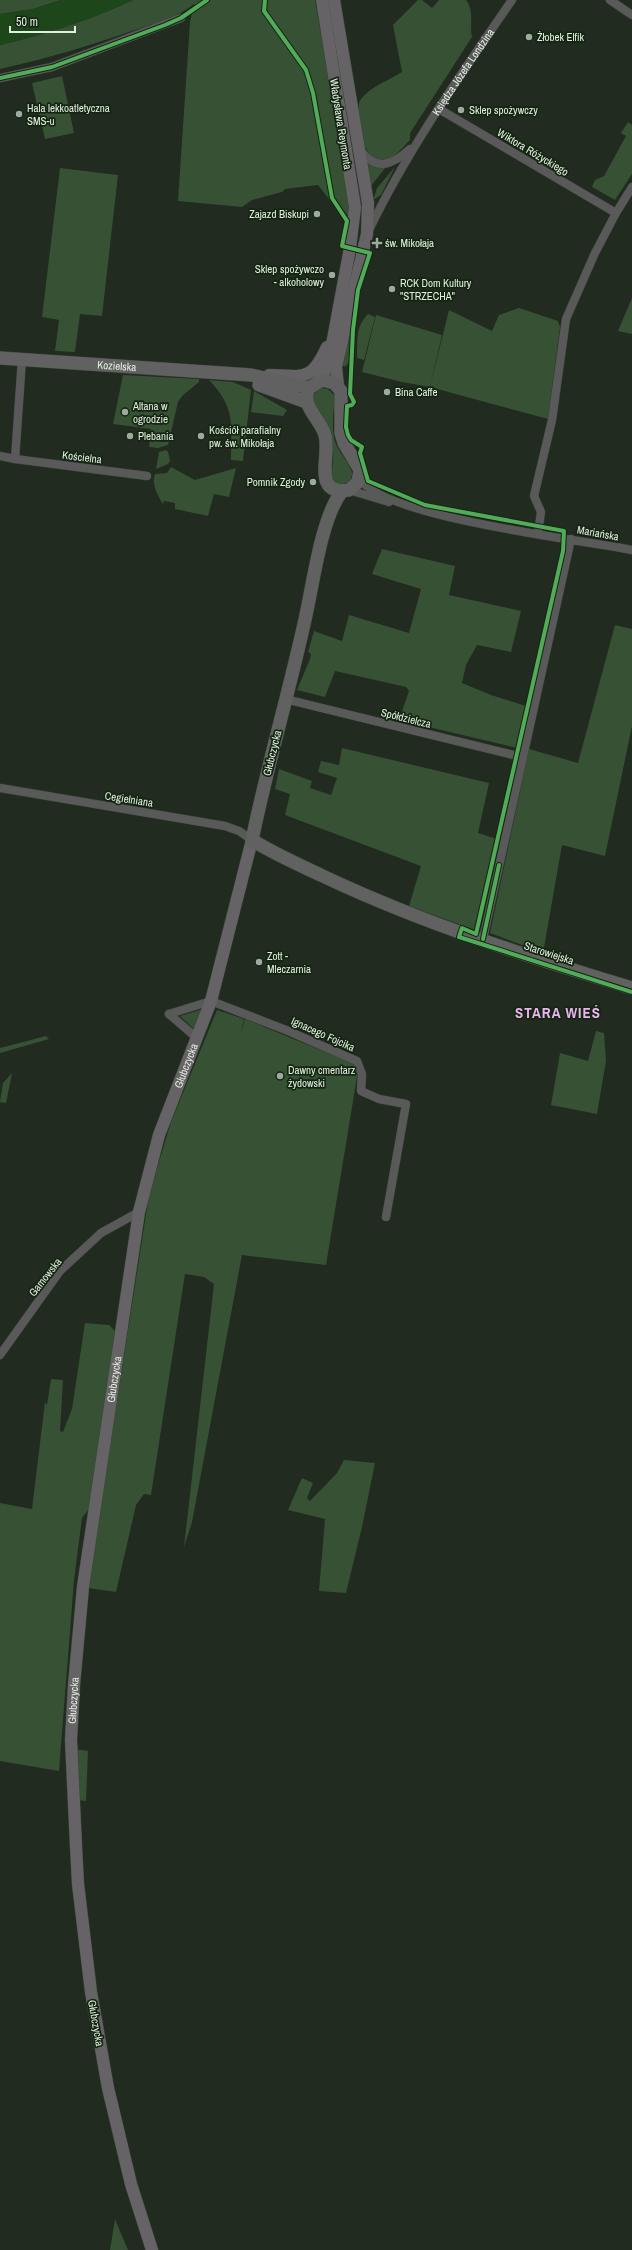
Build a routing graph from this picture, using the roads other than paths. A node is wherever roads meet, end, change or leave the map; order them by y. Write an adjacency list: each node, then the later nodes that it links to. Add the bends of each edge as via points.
1 (322, 0): 14 (main road, Władysława Reymonta, via 355,208 350,248)
2 (334, 0): 10 (main road, Władysława Reymonta)
3 (512, 0): 8 (street, Księdza Józefa Londzina)
4 (610, 0): 5 (street)
5 (632, 14)
6 (181, 18): 7 (street, via 52,67)
7 (0, 78)
8 (439, 109): 9 (street, Księdza Józefa Londzina); 12 (street, Wiktora Różyckiego)
9 (415, 144): 10 (street, Księdza Józefa Londzina, via 395,161 385,164 373,162); 13 (street, Księdza Józefa Londzina, via 388,189)
10 (360, 150): 13 (main road, Władysława Reymonta, via 368,196)
11 (632, 188): 12 (street)
12 (616, 213): 30 (street, via 566,319 552,420 534,496 541,512)
13 (367, 234): 20 (main road, Księdza Józefa Londzina, via 336,367)
14 (333, 333): 18 (main road, via 319,364 311,373 296,376); 19 (main road, via 328,366)
15 (0, 358): 16 (main road, Kozielska)
16 (22, 359): 17 (main road, Kozielska); 23 (street)
17 (233, 375): 18 (main road, Kozielska); 21 (main road, Kozielska)
18 (251, 375): 19 (main road, Kozielska)
19 (314, 384): 20 (main road, Kozielska, via 330,381); 21 (main road)
20 (338, 386): 25 (main road, via 342,395 341,433 348,450 359,465)
21 (306, 402): 26 (main road, Głubczycka, via 319,421 324,434 327,456 323,476)
22 (0, 456): 23 (street, Kościelna)
23 (15, 459): 24 (street, Kościelna)
24 (147, 476)
25 (360, 479): 27 (main road, Głubczycka, via 354,487); 28 (street, Mariańska, via 370,490)
26 (327, 484): 27 (main road); 29 (main road, Głubczycka)
27 (345, 491): 28 (street, Mariańska); 29 (main road, Głubczycka, via 334,502)
28 (396, 503): 30 (street, Mariańska, via 435,515)
29 (326, 526): 33 (main road, Głubczycka)
30 (538, 534): 31 (street, Mariańska)
31 (571, 539): 32 (street, Mariańska); 34 (street)
32 (632, 550)
33 (285, 699): 34 (street, Spółdzielcza); 36 (main road, Głubczycka)
34 (522, 757): 37 (street)
35 (0, 788): 36 (street, Cegielniana, via 225,826 239,831)
36 (252, 840): 37 (main road, Starowiejska, via 271,852 360,894); 39 (main road, Głubczycka)
37 (483, 940): 38 (main road, Starowiejska)
38 (632, 988)
39 (211, 1001): 40 (main road, Głubczycka); 40 (street, via 169,1014); 42 (street, Ignacego Fojcika, via 357,1061 362,1074 361,1091 379,1099 406,1104)
40 (198, 1038): 41 (main road, Głubczycka, via 158,1135)
41 (139, 1212): 43 (street, Gamowska, via 101,1233 60,1271); 44 (main road, Głubczycka, via 83,1587 72,1740 78,1884 91,1992 108,2088 131,2184)
42 (386, 1217)
43 (0, 1355)
44 (152, 2250)

